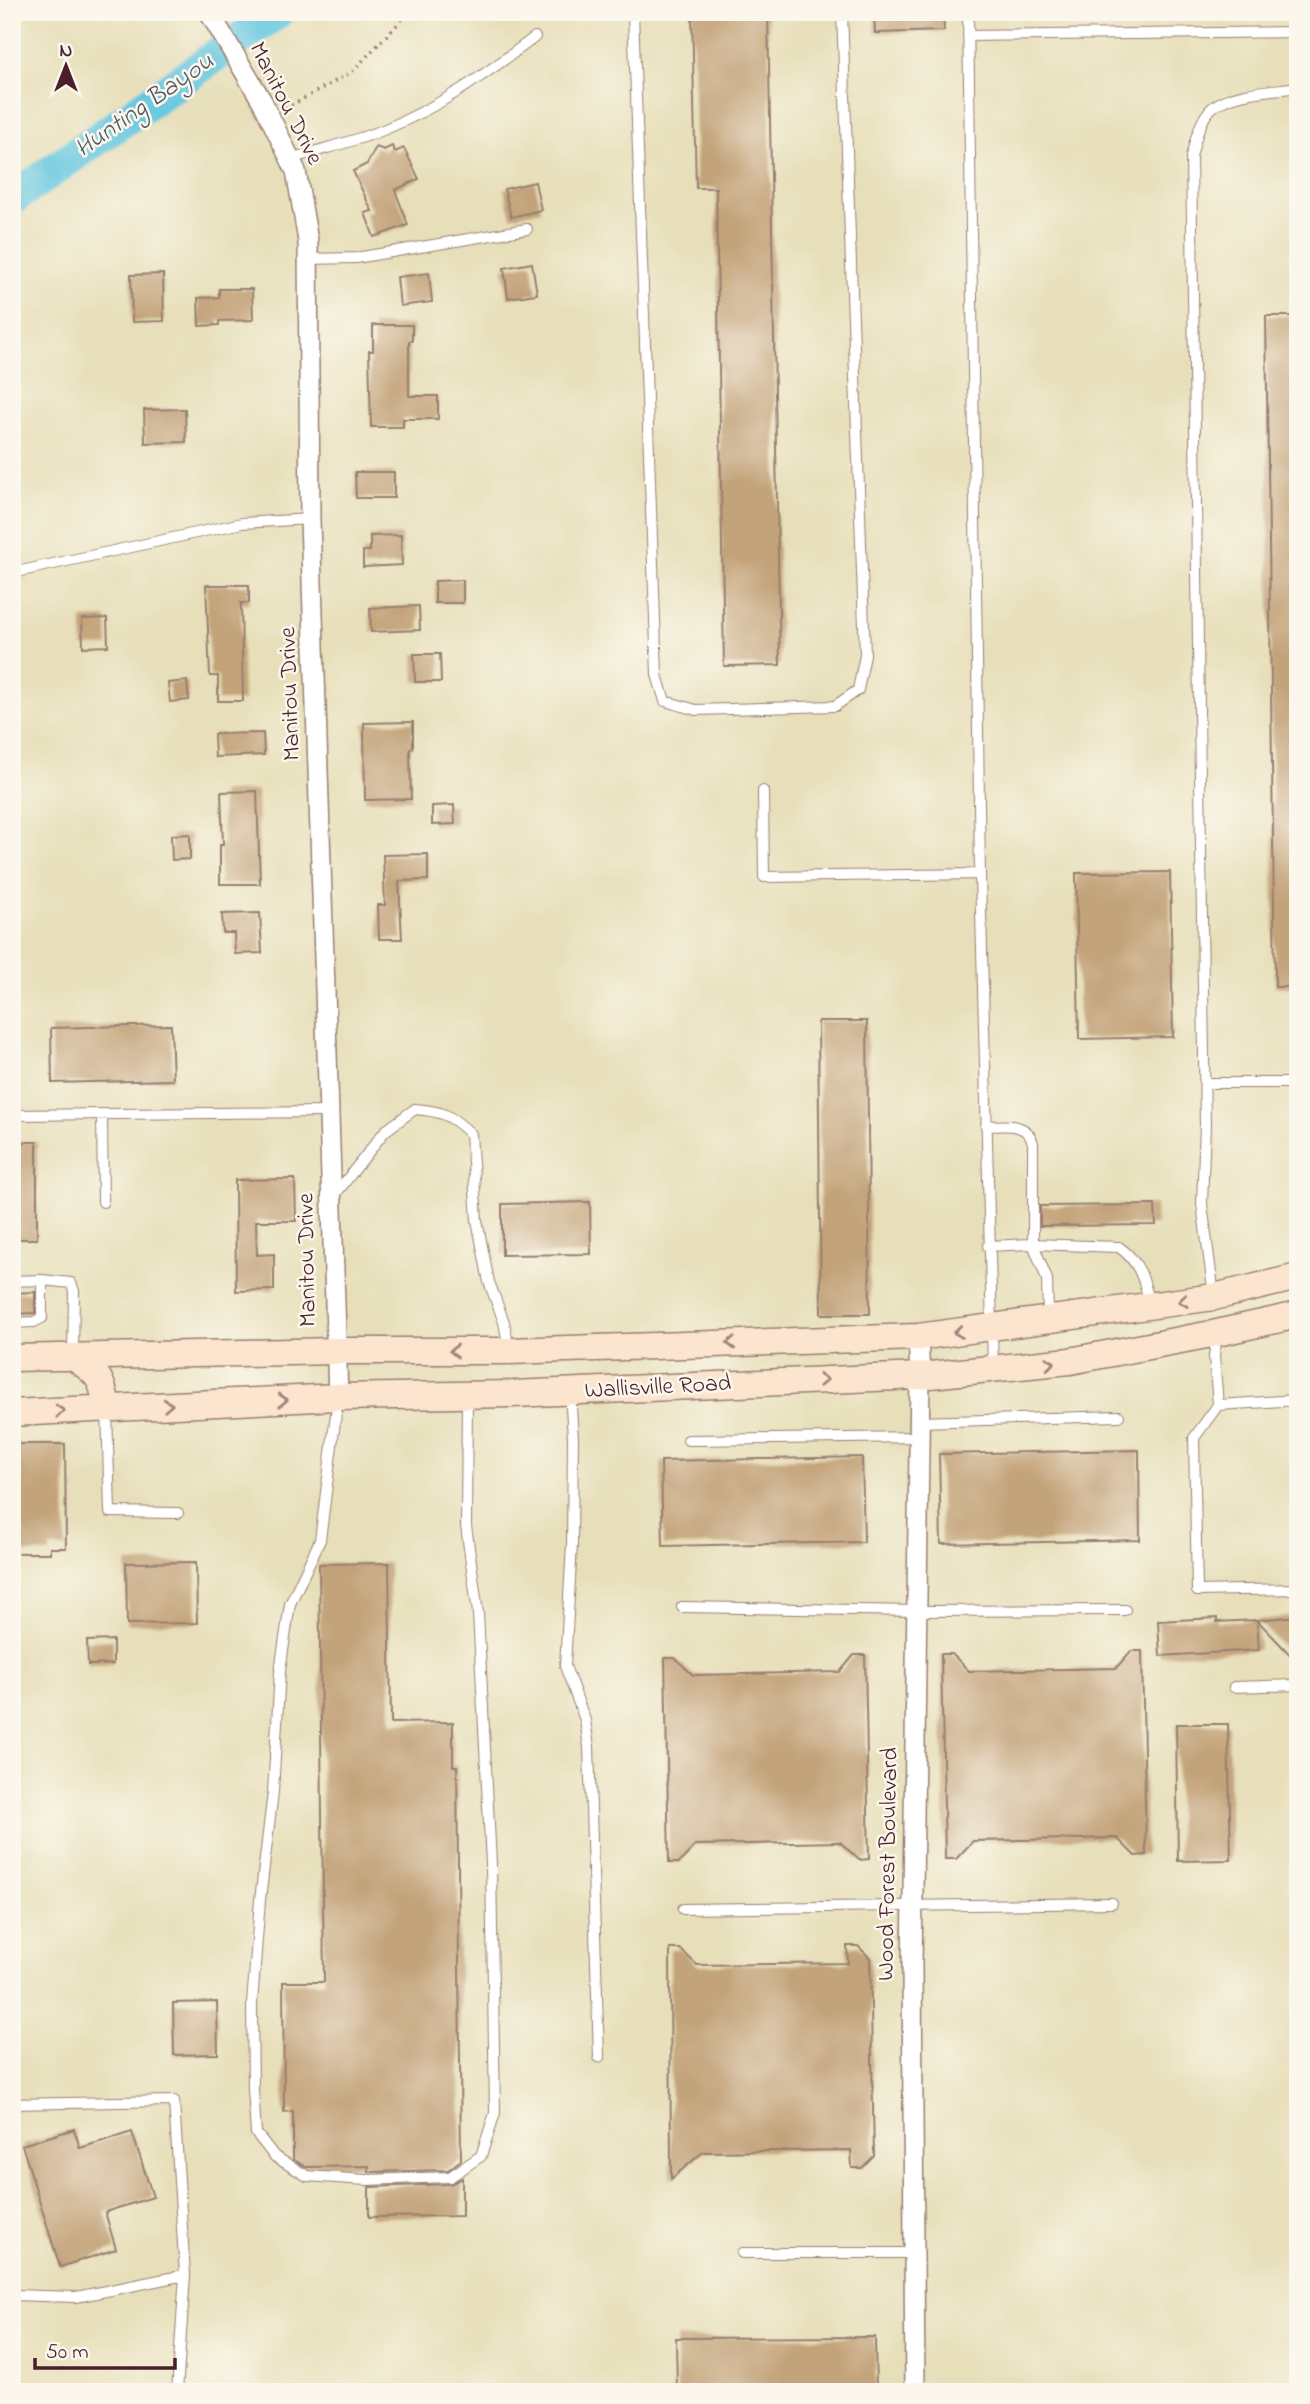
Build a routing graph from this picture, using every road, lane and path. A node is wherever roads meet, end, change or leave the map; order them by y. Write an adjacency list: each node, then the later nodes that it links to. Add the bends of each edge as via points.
1 (409, 12): 10 (path, via 353,71)
2 (634, 12): 3 (lane, via 657,675 665,701 696,710 835,706 858,690 865,654)
3 (842, 12)
4 (968, 12): 7 (lane)
5 (210, 15): 10 (street, Manitou Drive)
6 (1298, 33): 7 (lane)
7 (968, 36): 17 (lane)
8 (535, 37): 11 (lane, via 473,83 424,111 383,130)
9 (1298, 87): 18 (lane, via 1232,97 1212,108 1198,132 1192,157)
10 (266, 109): 11 (street, Manitou Drive)
11 (290, 159): 13 (street, Manitou Drive, via 296,171)
12 (527, 229): 13 (lane, via 356,258)
13 (308, 259): 14 (street, Manitou Drive)
14 (310, 519): 15 (lane, via 242,523); 20 (street, Manitou Drive)
15 (12, 573)
16 (763, 791): 17 (lane, via 764,877)
17 (980, 874): 23 (lane)
18 (1205, 1083): 19 (lane); 31 (lane, via 1202,1204)
19 (1298, 1083)
20 (329, 1112): 22 (lane); 24 (street, Manitou Drive)
21 (12, 1115): 22 (lane)
22 (102, 1115): 25 (lane)
23 (986, 1126): 26 (lane, via 1021,1126 1031,1133); 27 (lane)
24 (331, 1199): 39 (street, Manitou Drive); 40 (lane, via 386,1131 415,1108 441,1111 456,1120 471,1134 477,1220)
25 (103, 1202)
26 (1034, 1244): 27 (lane); 32 (lane, via 1119,1247 1142,1271); 34 (lane, via 1047,1279)
27 (988, 1246): 36 (lane)
28 (1298, 1277): 31 (main road, Wallisville Road)
29 (43, 1280): 30 (lane); 35 (lane, via 43,1318); 41 (lane, via 65,1281 74,1287)
30 (12, 1281)
31 (1214, 1297): 32 (main road, Wallisville Road, one-way to 32); 37 (main road)
32 (1150, 1306): 34 (main road, Wallisville Road)
33 (1298, 1315): 37 (main road, Wallisville Road)
34 (1048, 1320): 36 (main road, Wallisville Road)
35 (12, 1323)
36 (990, 1328): 38 (main road, Wallisville Road, one-way to 38); 43 (lane)
37 (1217, 1333): 43 (main road, Wallisville Road, one-way to 37, via 1070,1361); 50 (lane)
38 (918, 1337): 40 (main road, Wallisville Road, one-way to 40); 44 (street, Wood Forest Boulevard)
39 (335, 1351): 40 (main road, Wallisville Road, one-way to 39); 41 (main road, Wallisville Road); 48 (street, Manitou Drive)
40 (509, 1351): 46 (main road)
41 (73, 1357): 42 (main road, Wallisville Road); 51 (main road, via 90,1368 104,1386)
42 (12, 1358)
43 (993, 1368): 44 (main road, Wallisville Road)
44 (920, 1376): 45 (main road, Wallisville Road, one-way to 44); 54 (street, Wood Forest Boulevard)
45 (570, 1392): 46 (main road, Wallisville Road); 66 (lane, via 572,1545 565,1666 577,1693 589,1747)
46 (513, 1394): 47 (main road, Wallisville Road)
47 (467, 1395): 48 (main road, Wallisville Road); 48 (lane, via 466,1526 478,1613 491,1864 495,2113 481,2157 450,2177 366,2180 307,2176 274,2157 256,2133 253,2089 252,2004 280,1671 290,1604 320,1540)
48 (338, 1397): 51 (main road, Wallisville Road, one-way to 48)
49 (1298, 1400): 50 (lane)
50 (1218, 1405): 57 (lane, via 1194,1438 1197,1591)
51 (107, 1408): 52 (main road, Wallisville Road, one-way to 51); 56 (lane, via 110,1512)
52 (12, 1413)
53 (1119, 1416): 54 (lane)
54 (919, 1429): 55 (lane); 60 (street, Wood Forest Boulevard)
55 (688, 1440)
56 (178, 1513)
57 (1298, 1589)
58 (682, 1607): 60 (lane)
59 (1125, 1610): 60 (lane)
60 (917, 1611): 64 (street, Wood Forest Boulevard)
61 (1298, 1685): 62 (lane)
62 (1234, 1687)
63 (1112, 1902): 64 (lane)
64 (912, 1906): 65 (lane); 69 (street, Wood Forest Boulevard)
65 (683, 1909)
66 (599, 2057)
67 (12, 2104): 70 (lane, via 174,2101)
68 (742, 2253): 69 (lane)
69 (914, 2253): 73 (street, Wood Forest Boulevard)
70 (185, 2275): 71 (lane, via 76,2297); 72 (lane)
71 (12, 2295)
72 (177, 2392)
73 (915, 2392)

